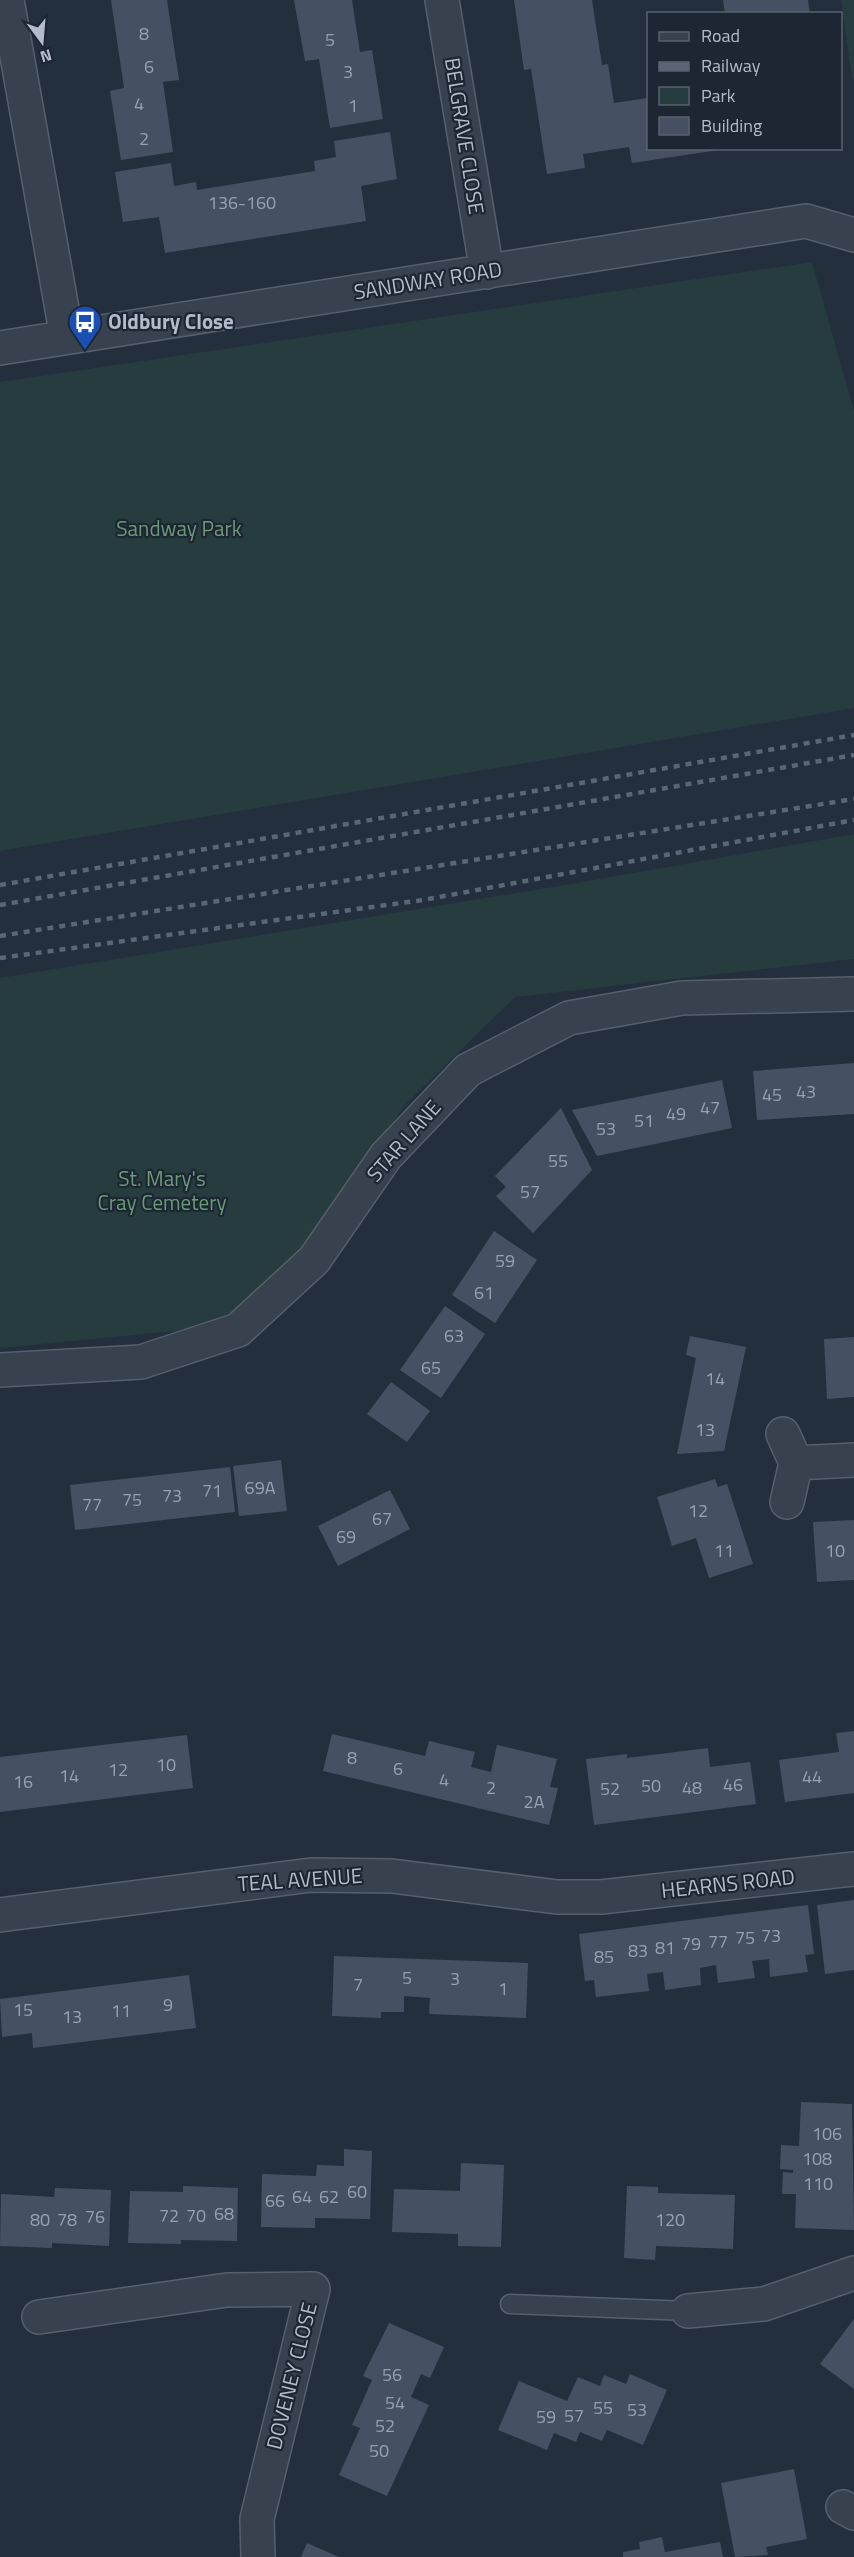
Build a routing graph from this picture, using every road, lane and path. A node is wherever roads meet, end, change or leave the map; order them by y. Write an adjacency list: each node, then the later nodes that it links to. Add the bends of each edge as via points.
1 (7, 0): 5 (street)
2 (442, 0): 4 (street, BELGRAVE CLOSE)
3 (854, 235): 4 (street, SANDWAY ROAD, via 806,221)
4 (487, 272): 5 (street, SANDWAY ROAD)
5 (67, 337): 6 (street, SANDWAY ROAD)
6 (0, 348)
7 (854, 994): 8 (street, STAR LANE, via 682,998 569,1018 468,1070 386,1156 314,1260 238,1330 141,1362)
8 (0, 1370)
9 (854, 1460): 10 (street, via 790,1448)
10 (786, 1502)
11 (854, 1869): 12 (street, HEARNS ROAD)
12 (601, 1897): 13 (street, TEAL AVENUE, via 557,1897 392,1876 311,1875)
13 (0, 1915)
14 (854, 2274): 16 (street, via 764,2304)
15 (510, 2304): 16 (lane)
16 (688, 2311)
17 (39, 2317): 18 (street, DOVENEY CLOSE, via 227,2290 313,2289 256,2519)
18 (258, 2557)

